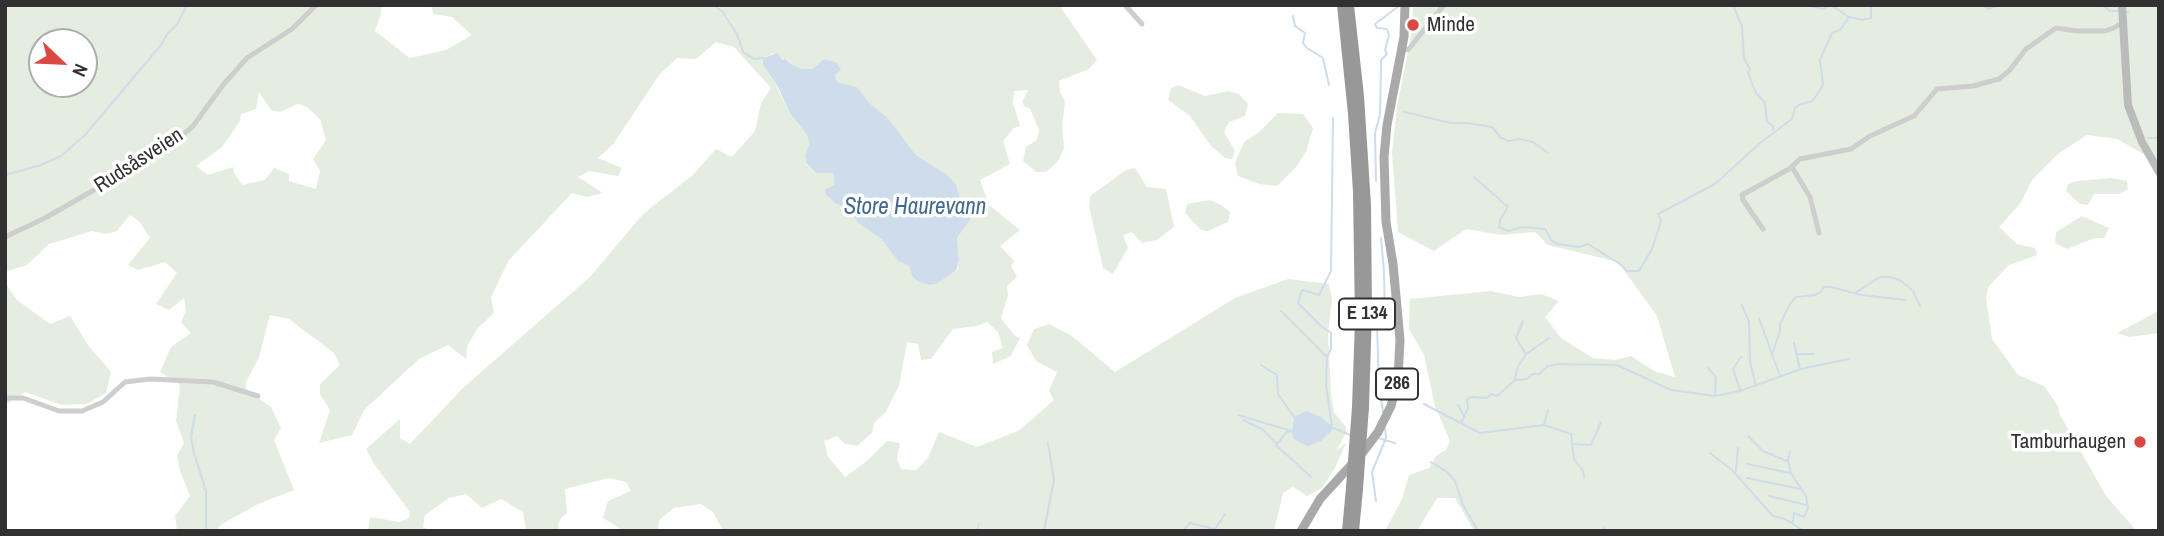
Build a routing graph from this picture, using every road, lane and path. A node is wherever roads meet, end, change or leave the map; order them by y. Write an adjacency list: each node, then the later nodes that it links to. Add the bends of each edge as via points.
1 (316, 5): 15 (street, Rudsåsveien, via 292,29 247,58 176,142)
2 (1125, 5): 9 (street)
3 (1342, 5): 18 (highway, E 134, via 1358,192)
4 (1349, 5): 18 (highway, E 134, via 1366,192 1367,310)
5 (1405, 5): 10 (main road, 286)
6 (1444, 5): 10 (street)
7 (2122, 5): 8 (main road)
8 (2123, 22): 11 (street, via 2107,30 2056,28 2026,49 1998,79 1937,89 1910,118 1851,149 1805,156); 12 (main road, via 2130,114)
9 (1142, 24)
10 (1405, 49): 20 (main road, 286, via 1385,139 1385,206 1400,340 1395,392 1378,432 1320,499)
11 (1792, 167): 13 (street, via 1742,195); 14 (street, via 1810,197)
12 (2159, 172)
13 (1763, 229)
14 (1819, 233)
15 (5, 237)
16 (258, 396): 17 (street, via 213,382 150,379 125,382 103,402 82,411 59,411 23,398)
17 (5, 398)
18 (1361, 407): 19 (highway, E 134, bridge)
19 (1355, 488): 21 (highway, E 134); 22 (highway, E 134)
20 (1301, 531)
21 (1347, 531)
22 (1354, 531)

